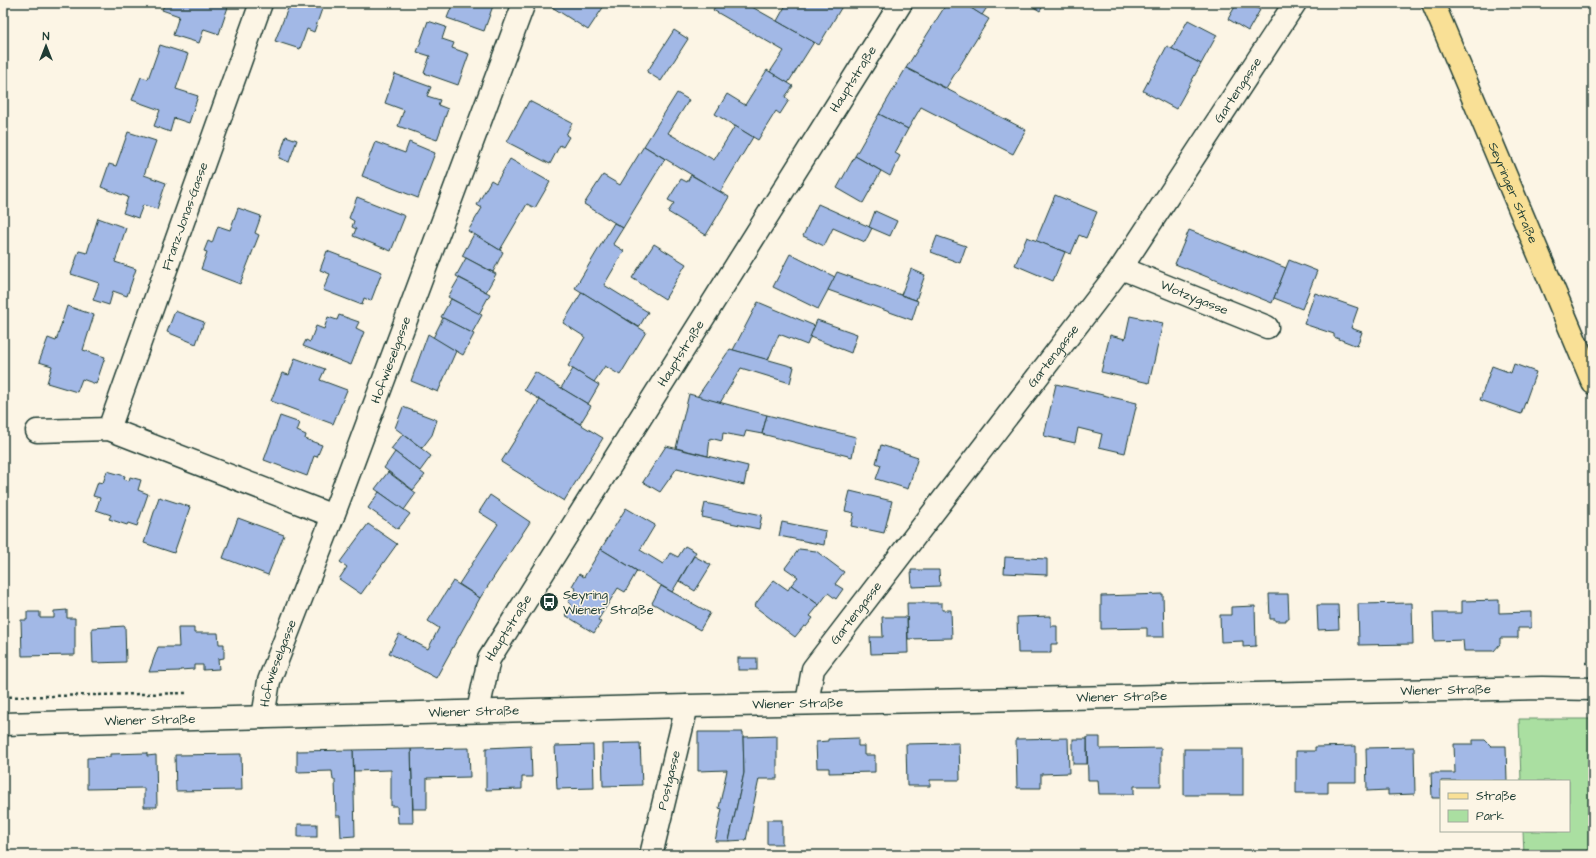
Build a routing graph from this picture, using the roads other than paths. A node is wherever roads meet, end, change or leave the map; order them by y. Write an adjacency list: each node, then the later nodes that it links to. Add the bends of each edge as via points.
1 (261, 3): 9 (street, Franz-Jonas-Gasse)
2 (524, 3): 11 (street, Hofwieselgasse)
3 (901, 3): 15 (street, Hauptstraße, via 489,659)
4 (1295, 3): 6 (street, Gartengasse)
5 (1433, 3): 8 (main road, Seyringer Straße)
6 (1121, 268): 7 (street, Wotzygasse); 13 (street, Gartengasse, via 813,669)
7 (1267, 327)
8 (1593, 383)
9 (109, 429): 10 (street); 11 (street)
10 (37, 432)
11 (333, 516): 16 (street, Hofwieselgasse, via 269,681)
12 (1593, 690): 13 (street, Wiener Straße, via 1542,688)
13 (807, 703): 14 (street, Wiener Straße)
14 (687, 706): 15 (street, Wiener Straße); 18 (street, Postgasse)
15 (478, 711): 16 (street, Wiener Straße)
16 (263, 717): 17 (street, Wiener Straße)
17 (3, 724)
18 (651, 855)

